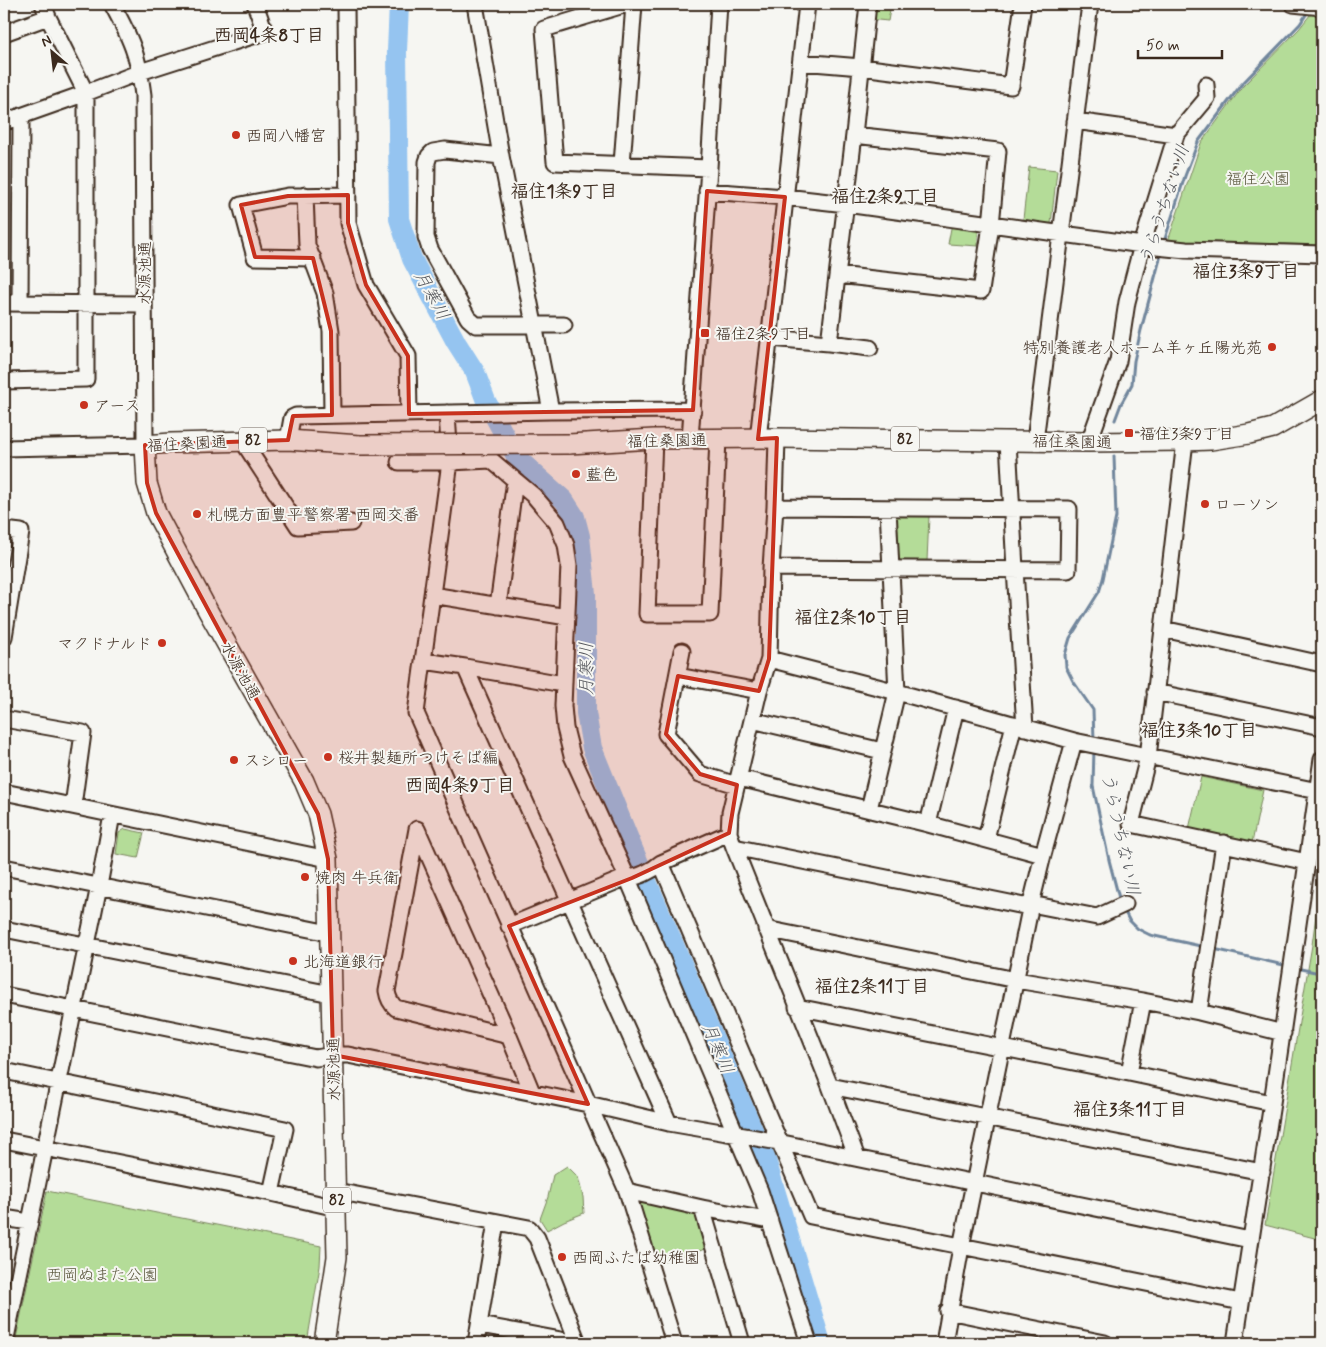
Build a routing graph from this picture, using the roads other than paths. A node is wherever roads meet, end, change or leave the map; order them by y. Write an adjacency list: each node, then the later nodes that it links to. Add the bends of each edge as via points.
1 (112, 4): 18 (street, 水源池通, via 130,40)
2 (255, 4): 18 (street, via 265,32)
3 (346, 4): 31 (street)
4 (475, 4): 26 (street)
5 (627, 4): 27 (street, via 544,29 555,162)
6 (634, 4): 27 (street)
7 (719, 4): 28 (street)
8 (807, 4): 16 (street)
9 (868, 4): 17 (street)
10 (1023, 4): 17 (street, via 1011,86)
11 (1090, 4): 22 (street)
12 (1298, 4): 13 (street)
13 (1321, 7)
14 (46, 10): 15 (street); 20 (street)
15 (4, 33)
16 (801, 62): 17 (street); 32 (street)
17 (861, 67): 24 (street)
18 (140, 72): 20 (street); 43 (street, 水源池通, via 143,95)
19 (1206, 85): 25 (street, via 1207,98)
20 (86, 93): 21 (street); 42 (street)
21 (21, 116): 23 (street); 41 (street)
22 (1075, 120): 25 (street); 35 (street)
23 (4, 122)
24 (854, 135): 33 (street); 34 (street, via 998,151)
25 (1176, 135): 36 (street)
26 (501, 156): 45 (street); 45 (street, via 445,150 429,156 426,238 471,322)
27 (622, 164): 28 (street)
28 (709, 168): 29 (street)
29 (707, 191): 32 (street); 51 (street)
30 (305, 195): 31 (street); 38 (street, via 307,245); 38 (street, via 241,205 255,257)
31 (348, 195): 54 (street, via 348,223 366,285 408,356)
32 (785, 197): 33 (street); 46 (street)
33 (846, 204): 34 (street); 39 (street)
34 (991, 224): 35 (street); 39 (street, via 981,291)
35 (1061, 234): 36 (street); 64 (street)
36 (1156, 247): 37 (street); 66 (street, via 1128,302 1118,362)
37 (1322, 254)
38 (313, 258): 55 (street, via 325,293 331,331)
39 (838, 275): 47 (street)
40 (4, 303): 41 (street)
41 (20, 304): 42 (street)
42 (86, 304): 43 (street); 49 (street, via 86,380)
43 (144, 304): 67 (street, 水源池通)
44 (564, 325): 45 (street)
45 (535, 326): 52 (street)
46 (770, 338): 47 (street); 56 (street)
47 (829, 343): 48 (street)
48 (870, 348)
49 (4, 381)
50 (1322, 400): 65 (main road, 福住桑園通 / 82, via 1273,428 1211,440)
51 (693, 410): 52 (street); 59 (street)
52 (551, 411): 53 (street)
53 (447, 413): 54 (street); 70 (street)
54 (409, 414): 55 (street)
55 (332, 415): 62 (street, via 293,416)
56 (758, 438): 57 (main road, 福住桑園通 / 82); 60 (main road, 福住桑園通 / 82)
57 (777, 438): 63 (main road, 福住桑園通 / 82); 72 (street)
58 (654, 439): 59 (main road, 福住桑園通 / 82); 60 (street, via 647,614 710,614); 62 (main road, 福住桑園通 / 82, bridge, via 570,444 360,445)
59 (690, 439): 60 (main road, 福住桑園通 / 82)
60 (718, 439)
61 (242, 440): 62 (main road, 福住桑園通 / 82); 67 (main road, 福住桑園通 / 82); 75 (street, via 298,526)
62 (288, 440)
63 (1008, 440): 64 (main road, 福住桑園通 / 82); 74 (street)
64 (1035, 441): 66 (main road, 福住桑園通 / 82)
65 (1185, 441): 66 (main road, 福住桑園通 / 82); 83 (street)
66 (1089, 442)
67 (145, 445): 68 (street, 福住桑園通); 116 (main road, 水源池通 / 82, via 147,483 156,513 304,781 318,814)
68 (4, 448)
69 (399, 462): 70 (street)
70 (450, 462): 71 (street, via 491,460); 80 (street)
71 (515, 480): 81 (street); 82 (street, via 557,523 566,545 569,564)
72 (775, 508): 73 (street); 77 (street)
73 (888, 508): 74 (street); 78 (street)
74 (1012, 509): 79 (street); 79 (street, via 1069,509 1068,570)
75 (351, 523)
76 (4, 530): 84 (street, via 21,532)
77 (771, 568): 78 (street); 86 (street)
78 (890, 569): 79 (street); 93 (street)
79 (1015, 569): 98 (street)
80 (432, 595): 81 (street); 87 (street)
81 (498, 606): 82 (street)
82 (567, 617): 91 (street)
83 (1163, 629): 88 (street); 94 (street)
84 (4, 637)
85 (682, 652): 90 (street)
86 (769, 659): 92 (street); 93 (street)
87 (424, 661): 89 (street); 125 (street, via 416,713)
88 (1322, 664)
89 (465, 667): 91 (street); 122 (street)
90 (678, 676): 92 (street); 104 (street, via 666,734 700,774)
91 (563, 684): 120 (street, via 565,728 572,756)
92 (759, 691): 97 (street)
93 (897, 692): 95 (street); 101 (street)
94 (1155, 692): 99 (street); 102 (street)
95 (956, 708): 98 (street); 110 (street)
96 (4, 719): 107 (street, via 83,733)
97 (752, 720): 101 (street); 104 (street)
98 (1019, 726): 100 (street); 112 (street)
99 (1322, 727)
100 (1080, 742): 102 (street); 115 (street)
101 (882, 751): 108 (street)
102 (1148, 757): 106 (street); 113 (street, via 1131,824)
103 (1322, 760): 106 (street)
104 (738, 781): 108 (street); 111 (street)
105 (4, 792): 107 (street)
106 (1318, 792): 117 (street)
107 (73, 806): 109 (street)
108 (868, 809): 110 (street)
109 (112, 815): 116 (street); 121 (street)
110 (928, 824): 112 (street)
111 (729, 833): 114 (street); 118 (street)
112 (986, 839): 115 (street)
113 (1224, 843): 117 (street); 136 (street)
114 (734, 848): 123 (street, via 1024,906); 126 (street)
115 (1043, 855): 123 (street)
116 (328, 859): 128 (main road, 水源池通 / 82)
117 (1307, 862): 137 (street)
118 (659, 865): 120 (street); 152 (street)
119 (4, 867): 121 (street)
120 (630, 877): 122 (street); 150 (street)
121 (99, 886): 128 (street); 129 (street)
122 (569, 901): 125 (street); 149 (street)
123 (1031, 904): 124 (street, via 1097,918); 130 (street)
124 (1120, 906)
125 (509, 926): 146 (street)
126 (766, 928): 130 (street); 134 (street)
127 (4, 929): 129 (street)
128 (329, 933): 132 (main road, 水源池通 / 82)
129 (86, 945): 132 (street); 135 (street)
130 (1016, 980): 133 (street); 139 (street)
131 (4, 994): 135 (street)
132 (331, 994): 140 (main road, 水源池通 / 82)
133 (1143, 1001): 136 (street); 142 (street)
134 (798, 1007): 139 (street); 144 (street)
135 (74, 1009): 140 (street, via 316,1058); 143 (street)
136 (1199, 1012): 137 (street)
137 (1282, 1033): 147 (street)
138 (509, 1036): 138 (street, via 465,937 417,829 387,991 390,1003 396,1008); 145 (street)
139 (1002, 1048): 142 (street); 148 (street)
140 (333, 1055): 145 (street, via 348,1055); 159 (main road, 水源池通 / 82)
141 (4, 1071): 143 (street)
142 (1129, 1073): 147 (street)
143 (59, 1082): 153 (street); 158 (street, via 284,1129)
144 (830, 1086): 148 (street); 154 (street)
145 (532, 1092): 146 (street)
146 (588, 1104): 149 (street); 157 (street)
147 (1272, 1104): 155 (street)
148 (988, 1117): 155 (street); 156 (street)
149 (669, 1123): 150 (street)
150 (738, 1134): 152 (street); 162 (street)
151 (4, 1140): 153 (street)
152 (776, 1142): 154 (street); 166 (street, via 811,1216)
153 (45, 1149): 158 (street); 163 (street)
154 (857, 1158): 156 (street)
155 (1262, 1172): 165 (street)
156 (975, 1182): 165 (street); 166 (street)
157 (627, 1191): 160 (street); 175 (street)
158 (271, 1193): 159 (street)
159 (337, 1200): 164 (street); 172 (main road, 水源池通 / 82, via 338,1257)
160 (702, 1208): 162 (street); 176 (street)
161 (4, 1218): 163 (street)
162 (770, 1221): 177 (street)
163 (30, 1222): 167 (street)
164 (496, 1222): 170 (street); 174 (street, via 529,1228 537,1238)
165 (1250, 1240): 168 (street)
166 (961, 1247): 168 (street); 169 (street)
167 (10, 1286): 171 (street)
168 (1241, 1302): 180 (street)
169 (948, 1312): 178 (street); 179 (street)
170 (480, 1325): 173 (street); 174 (street)
171 (5, 1343)
172 (324, 1343)
173 (476, 1343)
174 (578, 1343)
175 (674, 1343)
176 (742, 1343)
177 (809, 1343)
178 (944, 1343)
179 (1105, 1343)
180 (1235, 1343)

